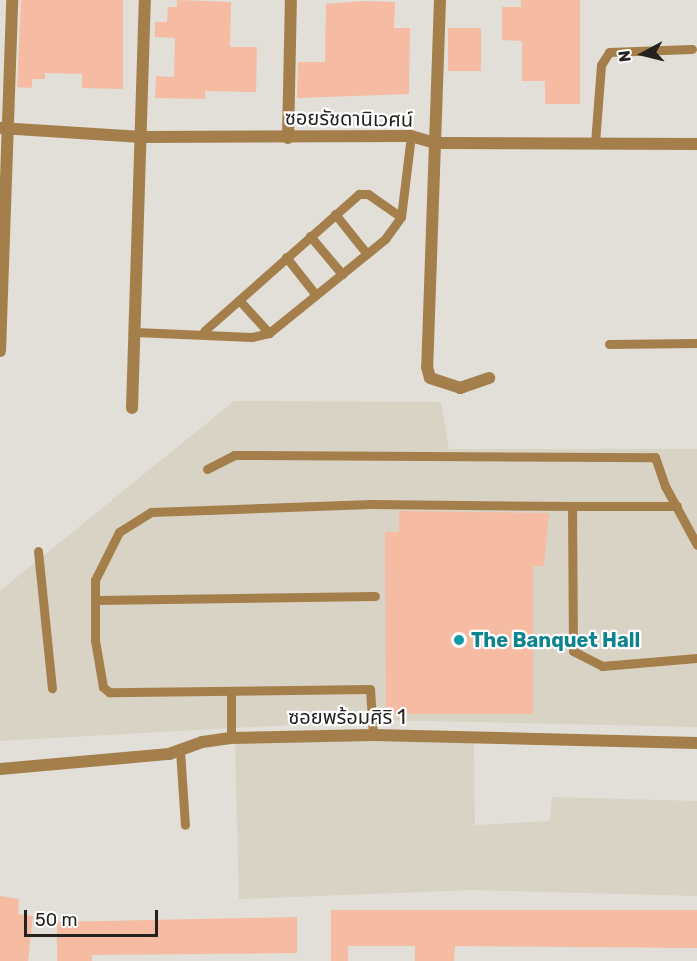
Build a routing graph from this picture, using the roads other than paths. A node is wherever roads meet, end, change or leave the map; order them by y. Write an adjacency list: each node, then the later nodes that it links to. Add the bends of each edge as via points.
1 (12, 0): 6 (street)
2 (145, 0): 8 (street)
3 (291, 0): 9 (street)
4 (440, 0): 10 (street)
5 (692, 50): 11 (lane, via 609,52 601,65)
6 (4, 128): 8 (street, ซอยรัชดานิเวศน์); 26 (street)
7 (411, 136): 9 (street, ซอยรัชดานิเวศน์); 10 (street, ซอยรัชดานิเวศน์); 14 (lane)
8 (142, 137): 9 (street, ซอยรัชดานิเวศน์); 22 (street)
9 (288, 138)
10 (436, 143): 11 (street, ซอยรัชดานิเวศน์); 27 (street, via 427,367 430,378 460,388)
11 (595, 143): 12 (street, ซอยรัชดานิเวศน์)
12 (697, 144)
13 (335, 214): 14 (lane, via 359,194 368,194); 15 (lane); 16 (lane)
14 (401, 217): 16 (lane)
15 (310, 236): 17 (lane); 18 (lane)
16 (367, 254): 18 (lane)
17 (286, 257): 19 (lane); 20 (lane)
18 (342, 274): 19 (lane)
19 (316, 295): 23 (lane)
20 (239, 300): 21 (lane); 23 (lane)
21 (204, 331): 22 (lane); 23 (lane, via 252,337)
22 (135, 332): 28 (street)
23 (269, 333)
24 (697, 342): 25 (lane)
25 (609, 344)
26 (0, 351)
27 (489, 378)
28 (132, 408)
29 (207, 469): 31 (lane, via 234,455 656,457)
30 (572, 506): 31 (lane); 35 (lane, via 371,504 151,512 119,532 107,549 95,580); 36 (lane, via 573,651 602,666)
31 (677, 506): 32 (lane)
32 (697, 545)
33 (39, 550): 37 (lane)
34 (375, 596): 35 (lane)
35 (95, 600): 38 (lane, via 98,677 109,692)
36 (697, 658)
37 (52, 688)
38 (231, 691): 39 (lane, via 370,689); 40 (lane)
39 (373, 735): 40 (street, ซอยพร้อมศิริ 1); 41 (street, ซอยพร้อมศิริ 1)
40 (231, 738): 42 (street, ซอยพร้อมศิริ 1)
41 (697, 743)
42 (180, 750): 43 (street, ซอยพร้อมศิริ 1); 44 (lane)
43 (0, 770)
44 (185, 825)

